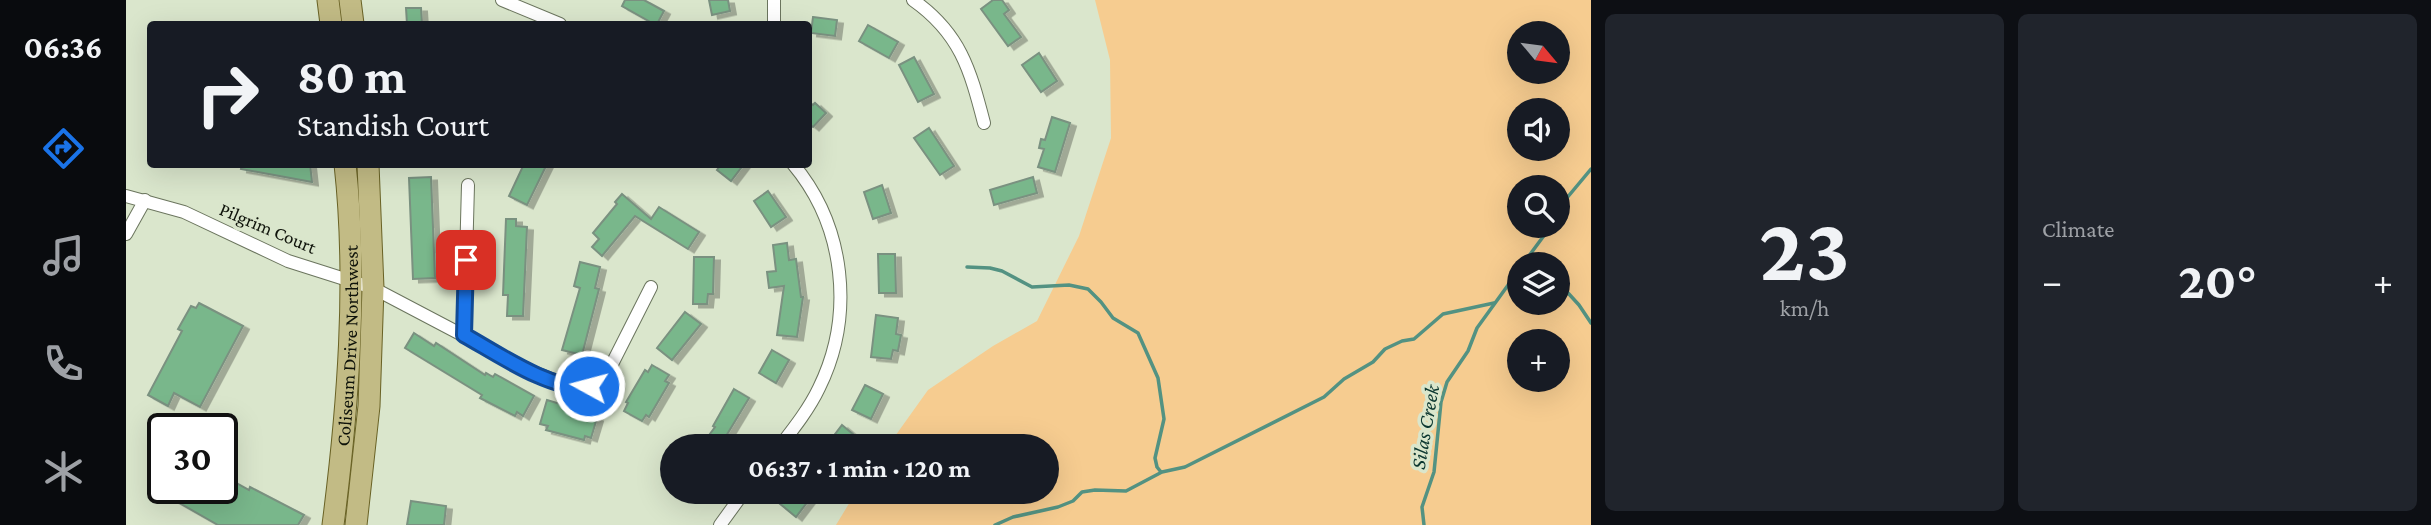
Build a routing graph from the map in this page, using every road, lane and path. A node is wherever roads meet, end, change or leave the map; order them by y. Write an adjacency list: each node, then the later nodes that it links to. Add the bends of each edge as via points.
1 (328, 0): 6 (main road)
2 (350, 0): 7 (main road)
3 (502, 0): 8 (street)
4 (774, 0): 9 (street)
5 (913, 0): 10 (street, via 951,35)
6 (331, 21)
7 (353, 21)
8 (553, 21)
9 (774, 21)
10 (984, 122)
11 (345, 168): 18 (main road, Coliseum Drive Northwest)
12 (368, 168): 20 (main road, Coliseum Drive Northwest)
13 (796, 168): 22 (street, via 828,223 841,292 835,343 820,386)
14 (468, 185): 21 (street)
15 (126, 196): 16 (street, Pilgrim Court)
16 (145, 200): 17 (street); 18 (street, Pilgrim Court, via 184,212 288,261)
17 (126, 234)
18 (350, 281): 20 (street, Pilgrim Court); 24 (main road, Coliseum Drive Northwest, via 346,405)
19 (651, 287): 21 (street, Pilgrim Court, via 612,366 589,386 559,383)
20 (373, 289): 21 (street, Pilgrim Court); 25 (main road, Coliseum Drive Northwest, via 369,406)
21 (464, 335)
22 (789, 434)
23 (735, 504): 26 (street)
24 (333, 525)
25 (356, 525)
26 (720, 525)

